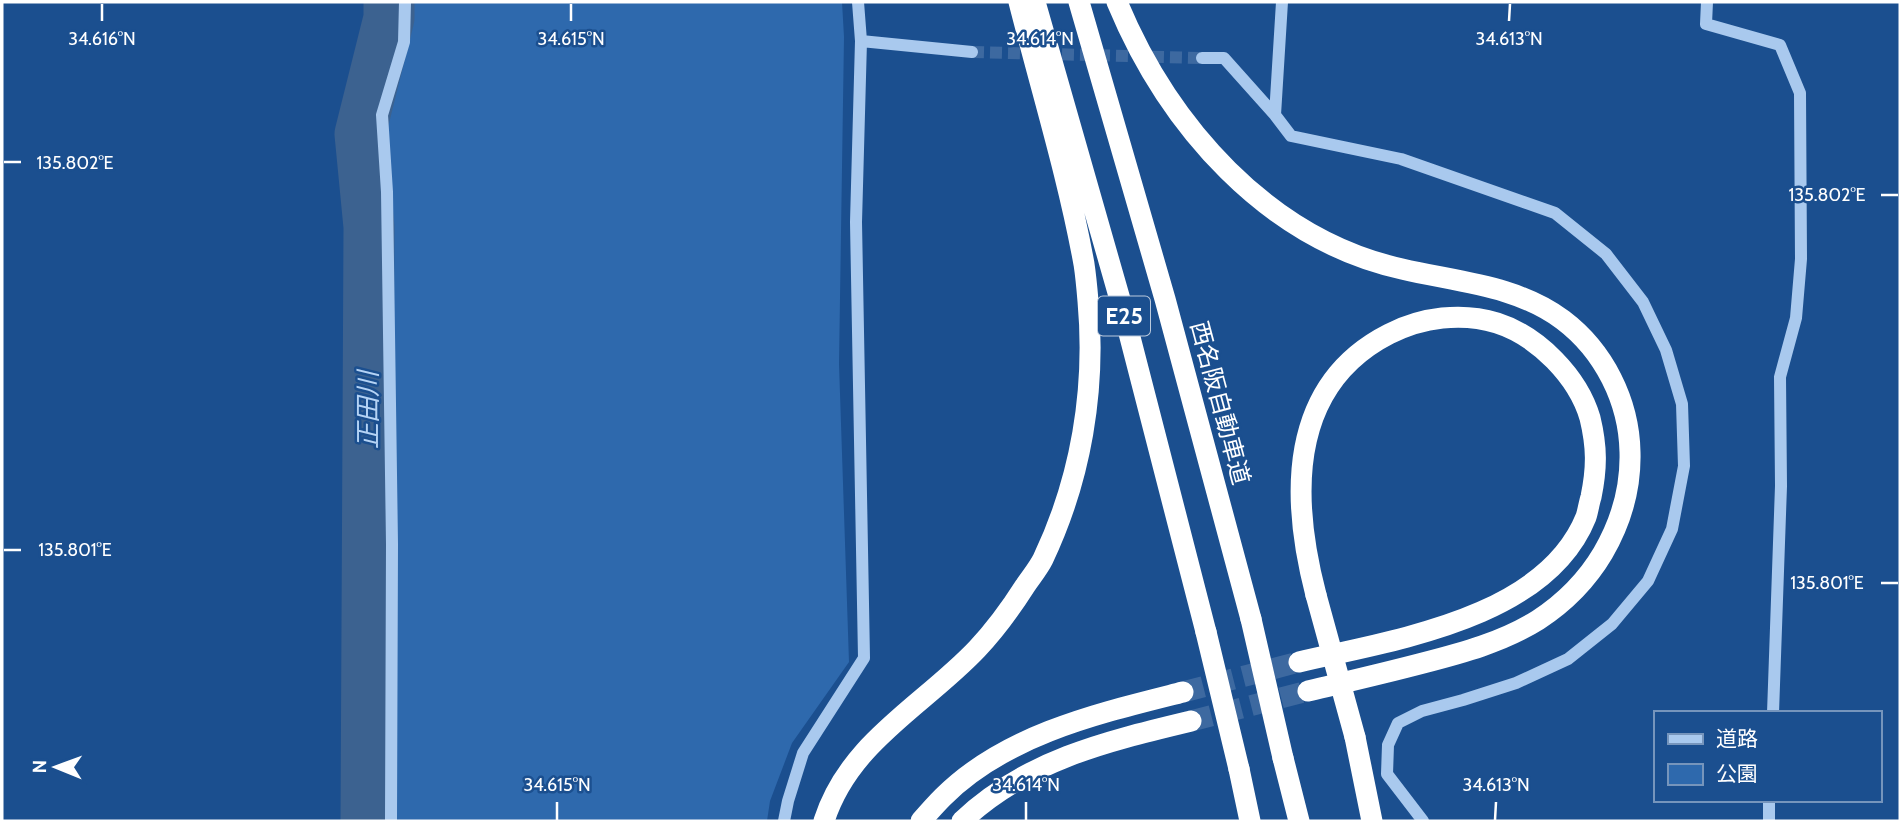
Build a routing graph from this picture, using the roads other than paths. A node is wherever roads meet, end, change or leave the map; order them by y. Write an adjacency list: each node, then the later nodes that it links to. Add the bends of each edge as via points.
1 (405, 2): 19 (street, via 404,42 382,115 392,544)
2 (858, 2): 9 (street)
3 (1019, 2): 21 (highway, via 1085,267 1090,387 1082,446 1066,505 1041,562 1009,610 976,649 885,730 851,767)
4 (1035, 2): 24 (highway, E25, bridge, via 1123,310)
5 (1079, 2): 25 (highway, 西名阪自動車道 / E25, bridge, via 1251,619)
6 (1117, 2): 14 (highway, via 1178,113 1207,150 1268,207 1302,230 1367,260 1500,289 1534,302 1588,343 1609,372 1623,404 1630,436 1624,507 1594,569 1568,597 1537,620 1463,653)
7 (1282, 2): 12 (street)
8 (1707, 2): 16 (street, via 1706,24 1780,45 1800,93 1801,259 1796,318 1780,377)
9 (861, 41): 10 (street); 20 (street, via 856,222 864,658 803,752)
10 (972, 52)
11 (1202, 58): 12 (street, via 1224,58)
12 (1275, 115): 27 (street, via 1292,136 1401,159 1555,213 1606,254 1643,302 1682,404 1684,466 1672,529 1648,582 1612,624 1568,659 1547,669 1398,723 1388,745 1387,774)
13 (1299, 662): 26 (highway, bridge, via 1407,637 1450,625 1493,607 1526,588 1572,543 1586,517 1597,451 1589,415 1573,383 1553,357 1527,336 1497,323 1464,317 1431,319 1400,328 1346,365 1324,395 1307,436 1301,478 1306,556 1316,595 1355,737)
14 (1308, 691)
15 (1183, 692): 22 (highway, via 1091,717 1008,751 971,774)
16 (1773, 711)
17 (1191, 721): 23 (highway, via 1128,736 1039,767)
18 (1769, 802): 28 (street)
19 (391, 821)
20 (784, 821)
21 (824, 821)
22 (921, 821)
23 (962, 821)
24 (1250, 821)
25 (1298, 821)
26 (1372, 821)
27 (1423, 821)
28 (1769, 821)

